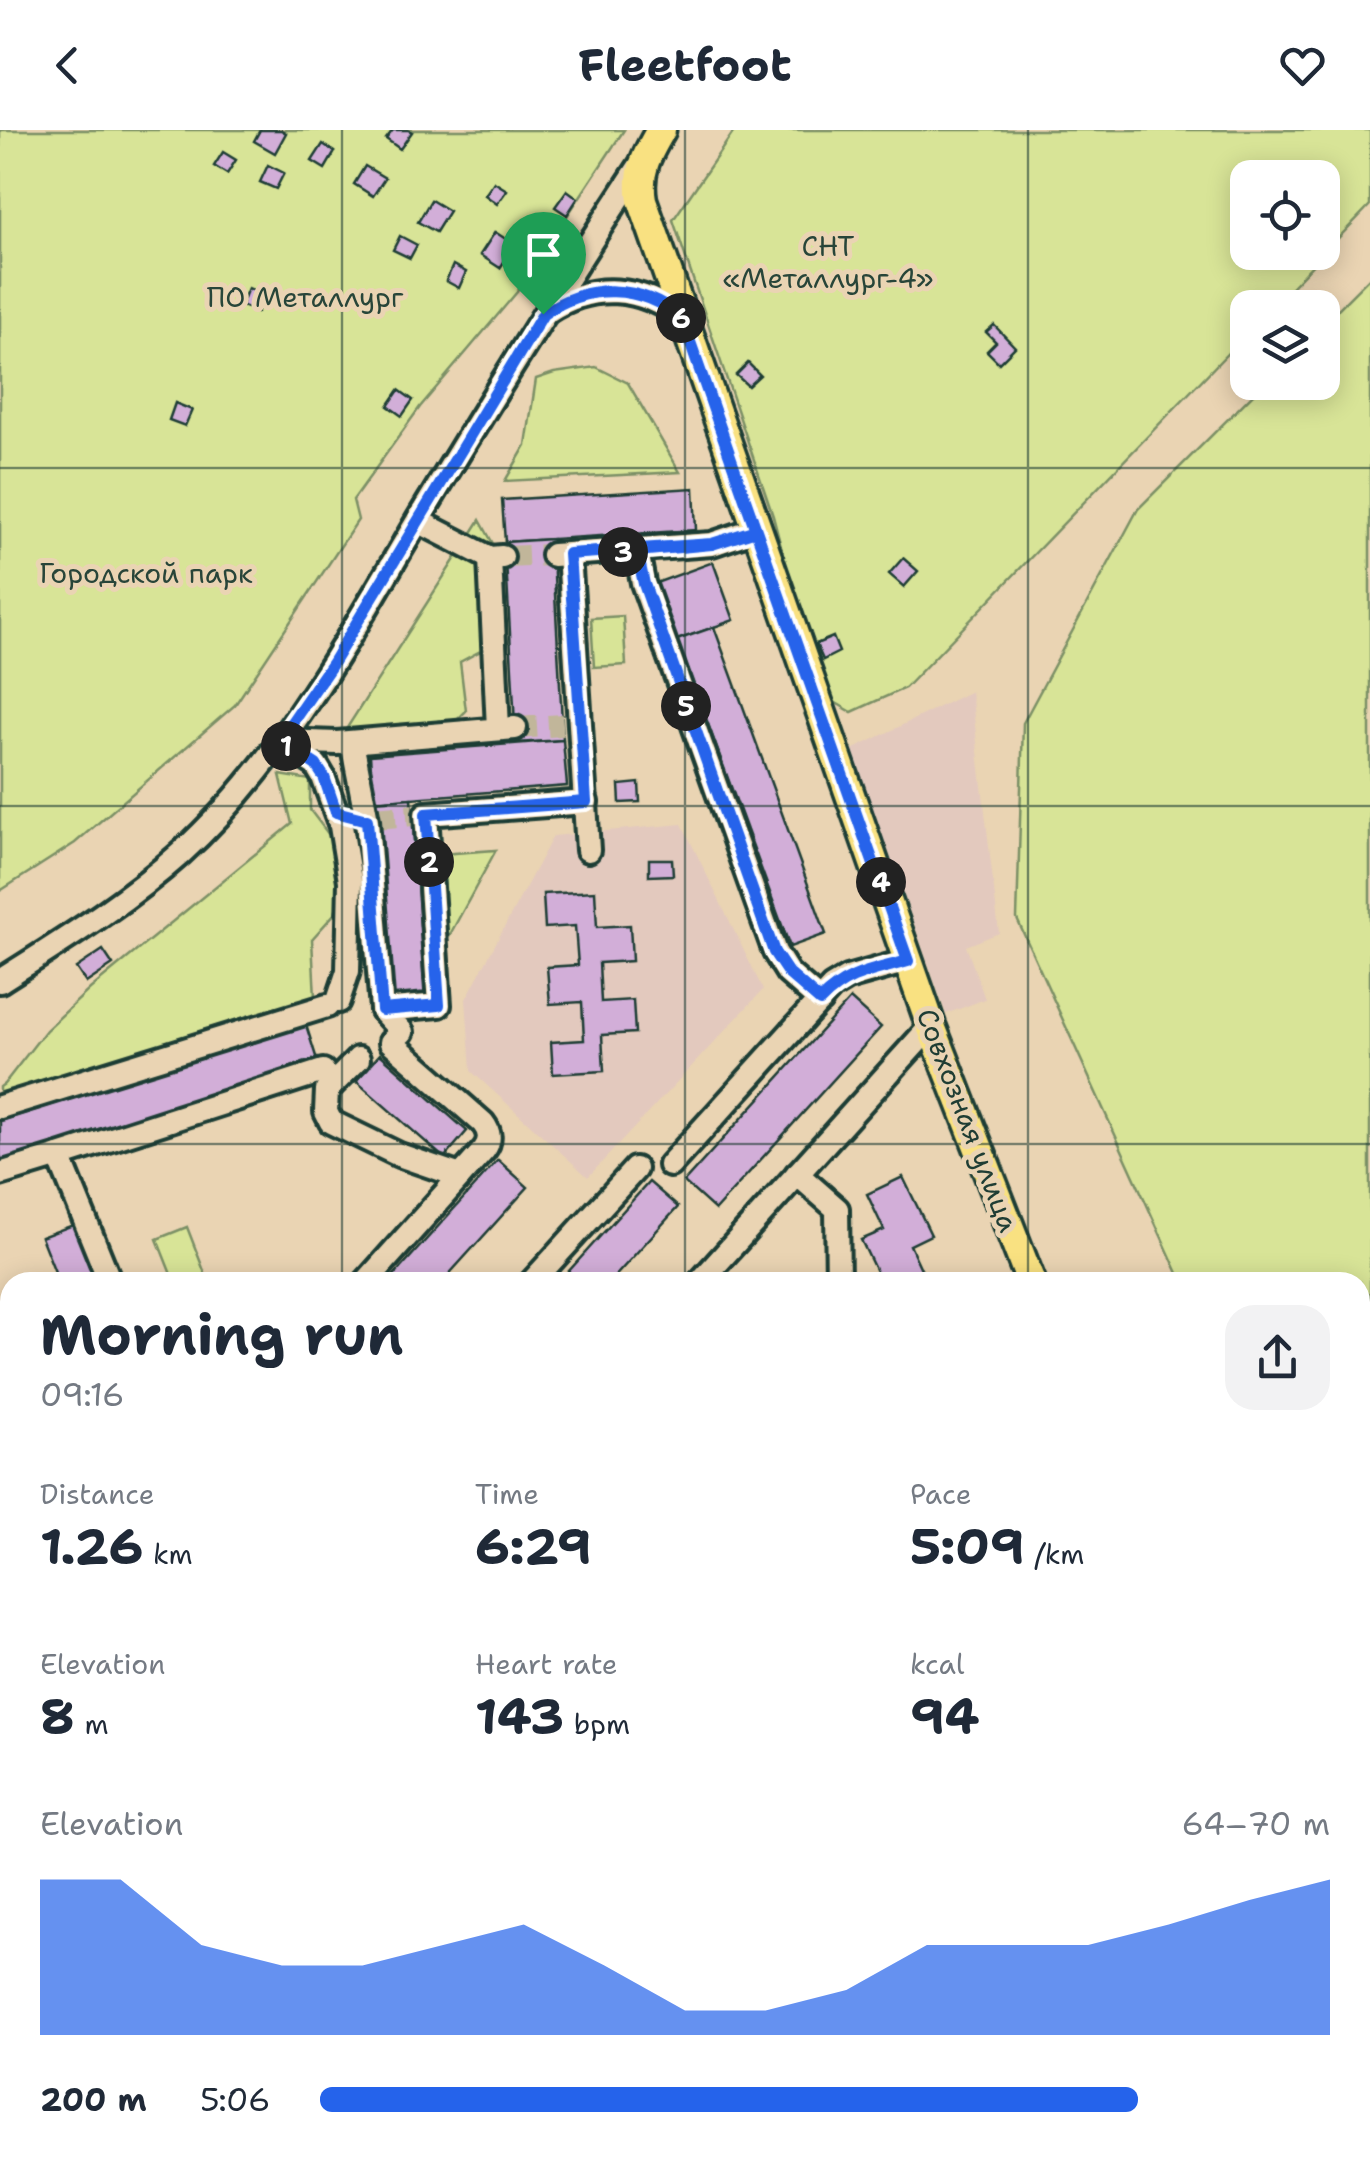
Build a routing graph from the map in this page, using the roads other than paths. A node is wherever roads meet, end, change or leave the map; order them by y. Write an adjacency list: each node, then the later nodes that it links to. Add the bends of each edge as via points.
1 (662, 130): 2 (main road)
2 (643, 162): 3 (street); 4 (main road, Совхозная улица, via 642,200)
3 (543, 314): 4 (street, via 578,296 618,290 652,299); 5 (street)
4 (682, 319): 6 (main road, Совхозная улица)
5 (418, 521): 8 (street); 9 (street, via 498,558 507,729)
6 (756, 530): 7 (street, via 712,544); 14 (main road, Совхозная улица)
7 (637, 551): 10 (street, via 561,555 571,724); 16 (street, via 774,952)
8 (279, 741): 9 (street); 11 (street, via 316,765); 15 (street, via 180,854)
9 (352, 742): 12 (street)
10 (586, 802): 13 (street); 17 (street, via 419,815 439,1005)
11 (336, 812): 12 (street); 21 (street, via 350,882 348,971 333,1004)
12 (371, 819): 17 (street)
13 (588, 850)
14 (908, 961): 16 (street, via 847,978); 18 (main road, Совхозная улица)
15 (0, 981)
16 (820, 1001): 23 (street)
17 (382, 1010): 27 (street, via 402,1032 391,1042 487,1129 487,1147)
18 (931, 1026): 26 (street); 33 (main road, Совхозная улица)
19 (358, 1059): 27 (street, via 327,1090 331,1122)
20 (323, 1072): 22 (street)
21 (0, 1107)
22 (59, 1156): 25 (street); 28 (street)
23 (670, 1165)
24 (634, 1169): 30 (street)
25 (0, 1174)
26 (797, 1174): 31 (street); 32 (street, via 837,1209)
27 (460, 1176): 29 (street)
28 (106, 1272)
29 (375, 1272)
30 (541, 1272)
31 (709, 1272)
32 (838, 1272)
33 (1027, 1272)

